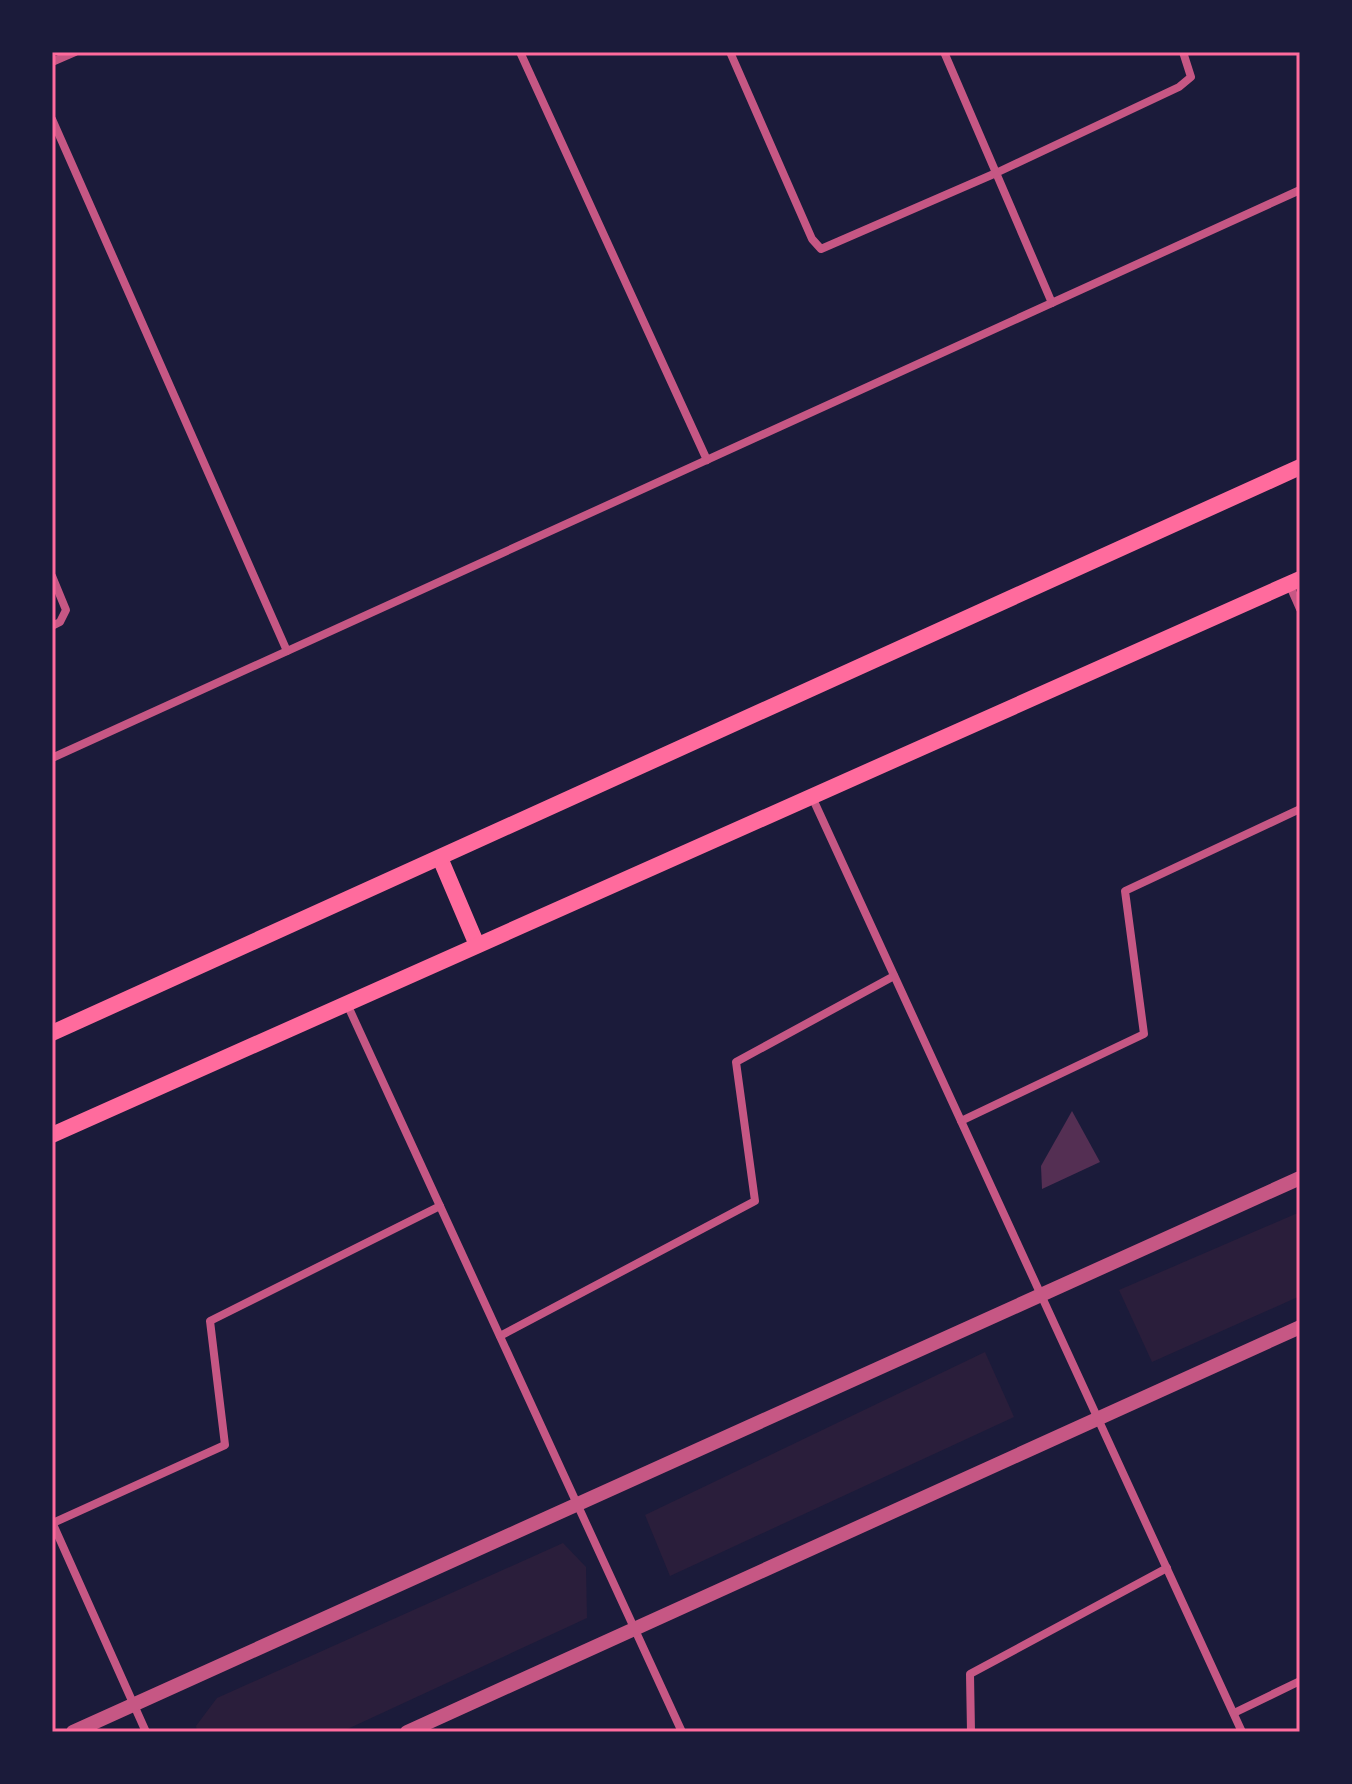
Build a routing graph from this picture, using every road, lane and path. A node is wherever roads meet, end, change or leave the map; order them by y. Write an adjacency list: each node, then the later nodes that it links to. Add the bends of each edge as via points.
1 (75, 52): 6 (street)
2 (520, 52): 11 (street)
3 (730, 52): 8 (street, via 821,249)
4 (944, 52): 8 (street)
5 (1183, 52): 8 (street, via 1191,77 1179,87)
6 (52, 62)
7 (52, 119): 17 (street)
8 (996, 173): 10 (street)
9 (1300, 190): 10 (street)
10 (1052, 303): 11 (street)
11 (707, 460): 17 (street)
12 (1300, 467): 21 (main road)
13 (52, 576): 16 (street, via 66,610)
14 (1294, 582): 15 (street); 19 (main road)
15 (1300, 609)
16 (52, 626)
17 (287, 651): 18 (street)
18 (52, 758)
19 (812, 797): 22 (main road); 23 (street)
20 (1300, 809): 26 (street, via 1125,891 1144,1034)
21 (440, 858): 22 (main road); 25 (main road)
22 (477, 945): 24 (main road)
23 (894, 976): 26 (street); 32 (street, via 736,1062 755,1201)
24 (347, 1004): 27 (main road); 29 (street)
25 (52, 1033)
26 (961, 1121): 30 (street)
27 (52, 1135)
28 (1300, 1178): 30 (street)
29 (440, 1206): 32 (street); 35 (street, via 210,1321 225,1445)
30 (1041, 1295): 33 (street); 34 (street)
31 (1300, 1327): 33 (street)
32 (500, 1336): 34 (street)
33 (1098, 1419): 36 (street); 37 (street)
34 (577, 1504): 37 (street); 39 (street)
35 (52, 1523): 39 (street)
36 (1167, 1568): 40 (street); 45 (street, via 970,1674)
37 (635, 1630): 43 (street); 44 (street)
38 (1300, 1681): 40 (street)
39 (134, 1705): 41 (street); 42 (street)
40 (1234, 1713): 46 (street)
41 (73, 1732)
42 (146, 1732)
43 (407, 1732)
44 (682, 1732)
45 (971, 1732)
46 (1242, 1732)

